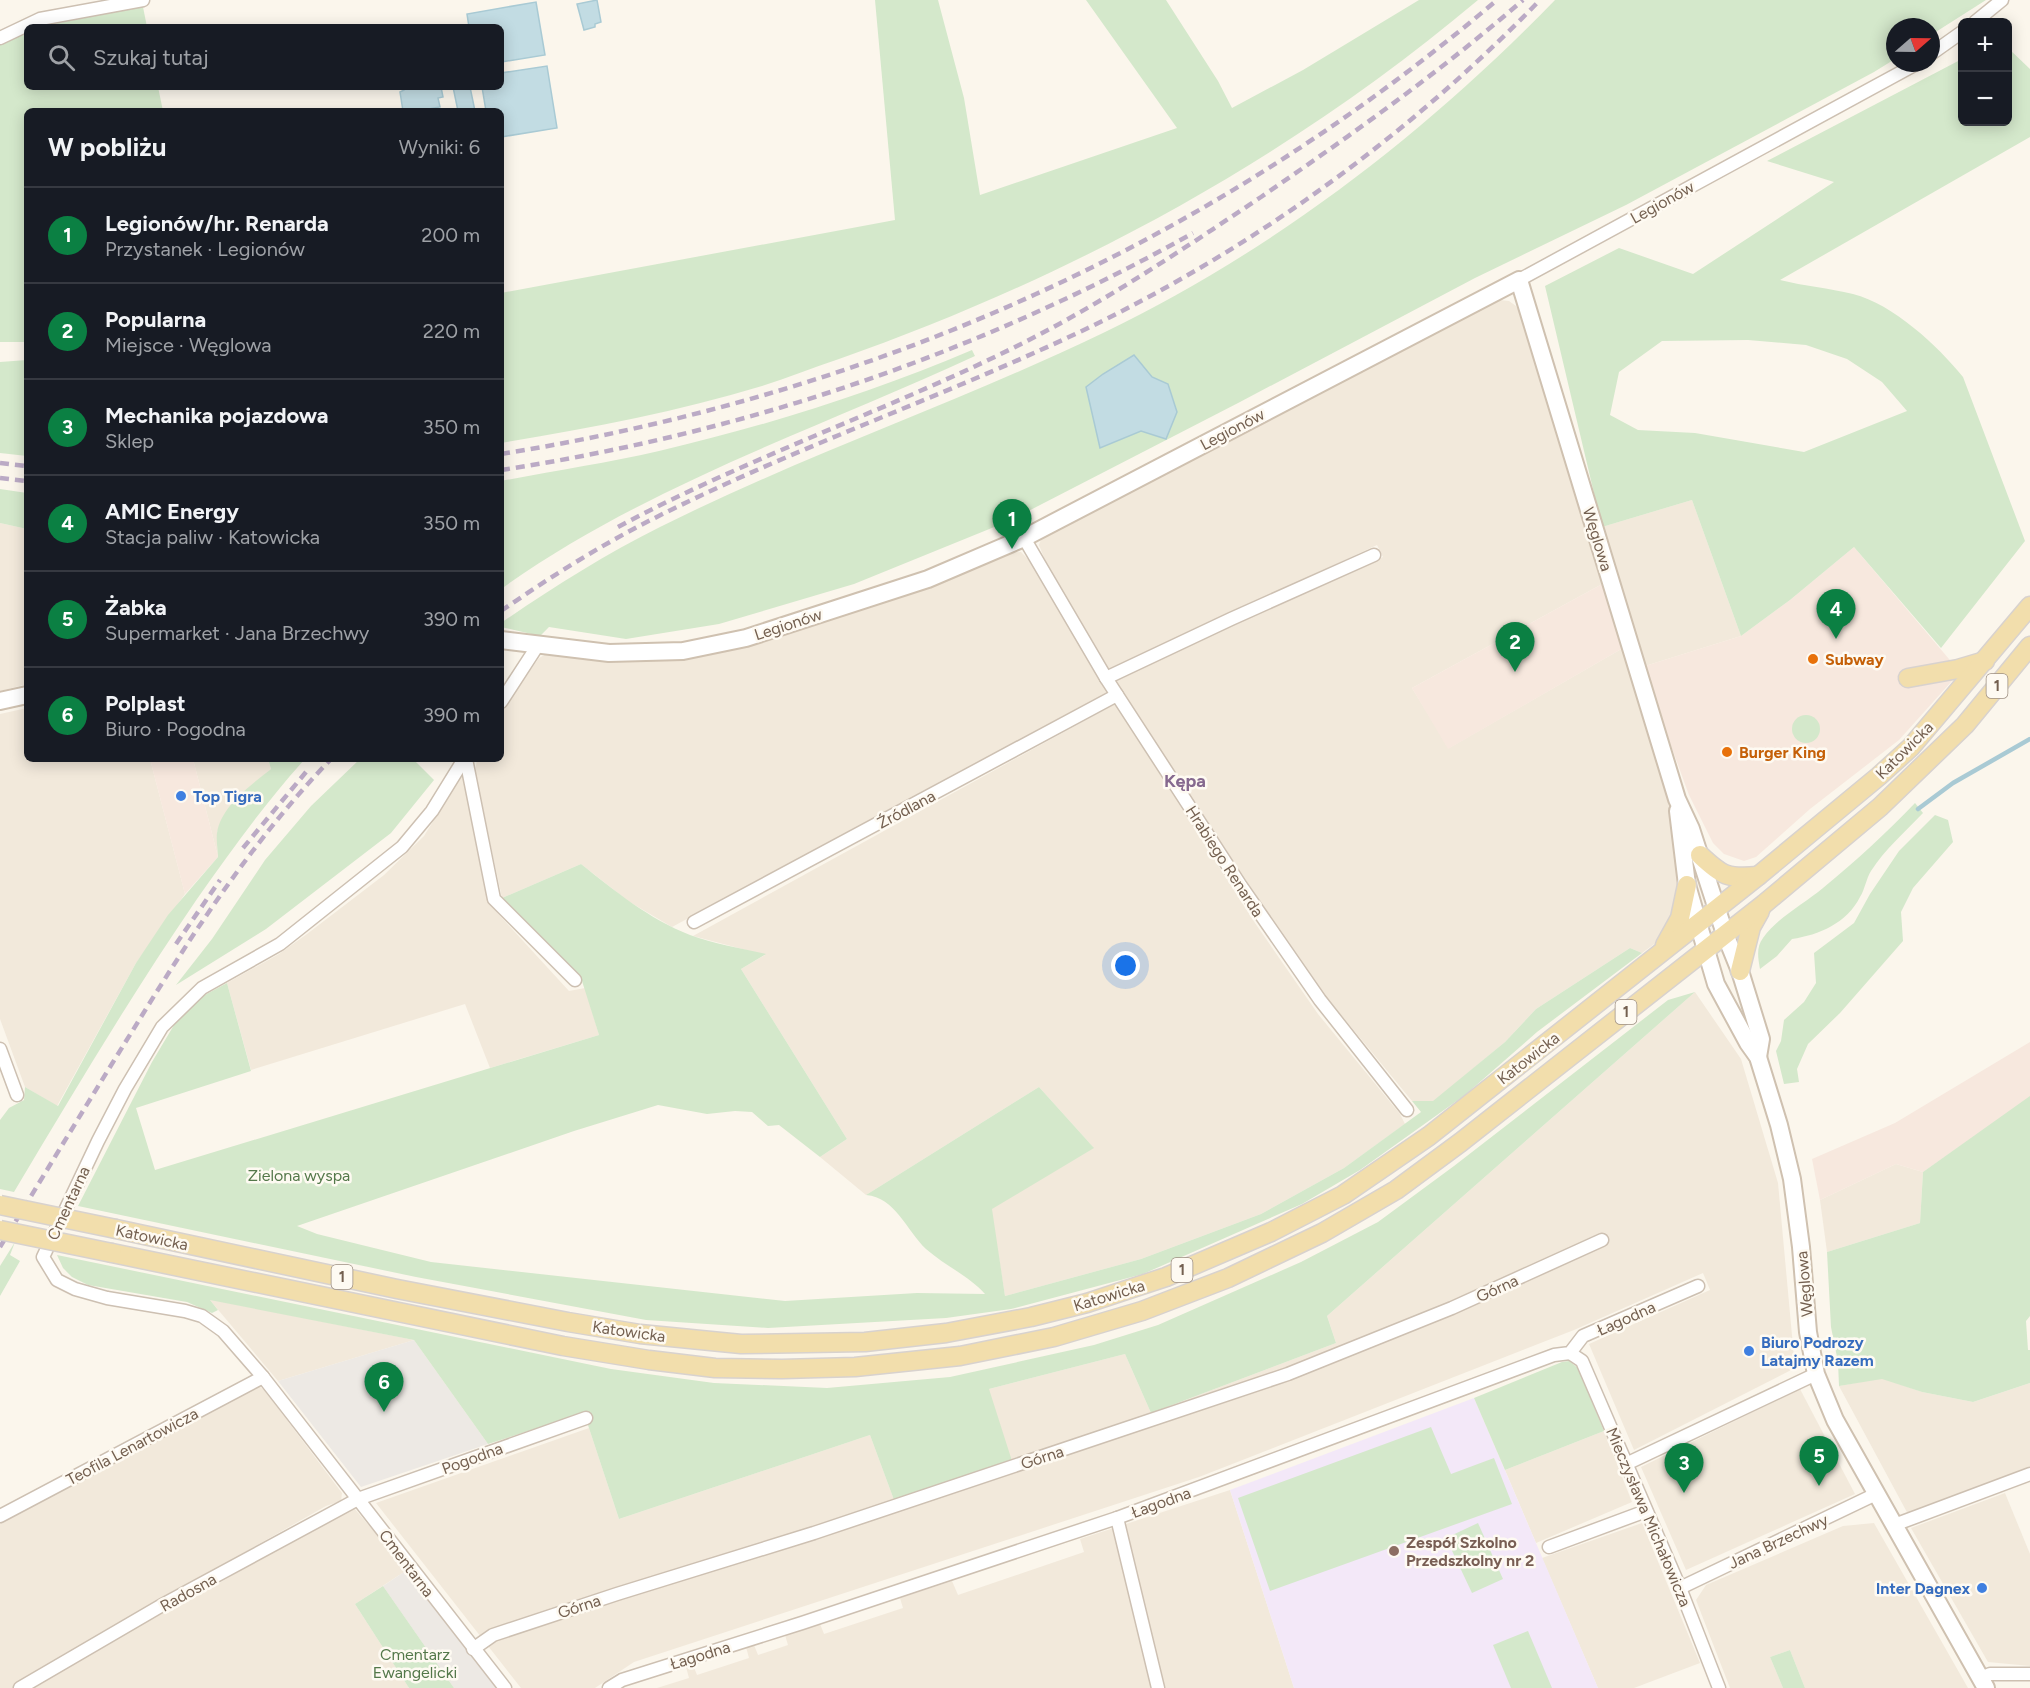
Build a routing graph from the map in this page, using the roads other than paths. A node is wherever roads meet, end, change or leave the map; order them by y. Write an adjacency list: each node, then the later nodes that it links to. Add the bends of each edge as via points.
1 (143, 0): 4 (street)
2 (2002, 0): 3 (street)
3 (1981, 18)
4 (29, 24)
5 (24, 27): 7 (street)
6 (1958, 35): 8 (street)
7 (0, 38)
8 (1940, 48)
9 (1901, 72): 10 (street, Legionów)
10 (1519, 280): 11 (street, Legionów); 26 (street, Węglowa)
11 (1024, 538): 15 (street, Legionów, via 928,579 746,638 682,651 609,653); 18 (street, Hrabiego Renarda)
12 (1374, 555): 18 (street)
13 (2030, 606): 17 (main road, Katowicka / 1)
14 (504, 640): 15 (street, Legionów)
15 (538, 645): 22 (street)
16 (2030, 646): 30 (main road, Katowicka / 1, via 1965,725 1908,782)
17 (1985, 661): 19 (main road); 28 (main road, Katowicka / 1, via 1911,747)
18 (1106, 678): 20 (street, Hrabiego Renarda)
19 (1908, 678)
20 (1117, 695): 32 (street, Źródlana); 42 (street, Hrabiego Renarda, via 1320,1000)
21 (24, 696): 23 (street)
22 (504, 697)
23 (0, 701)
24 (463, 762): 49 (street, Cmentarna, via 432,811 402,847 279,944 202,988 162,1027 98,1141 43,1257 57,1280 75,1289 202,1316 223,1331)
25 (466, 762): 38 (street, via 494,899)
26 (1677, 799): 27 (street, Węglowa); 29 (street, Węglowa)
27 (1700, 855): 28 (main road, via 1717,871 1735,878); 31 (street, Węglowa)
28 (1758, 876): 31 (main road, Katowicka / 1)
29 (1688, 885): 33 (street, Węglowa); 36 (main road, via 1680,918)
30 (1764, 904): 34 (main road, Katowicka / 1); 37 (main road, via 1751,927)
31 (1717, 909): 33 (main road, Katowicka / 1); 34 (street, Węglowa)
32 (694, 922)
33 (1697, 924): 35 (street, Węglowa); 36 (main road, Katowicka / 1)
34 (1725, 934): 35 (main road, Katowicka / 1); 37 (street, Węglowa)
35 (1705, 950): 40 (street, Węglowa, via 1716,984); 44 (main road, Katowicka / 1, bridge, via 1452,1149 1396,1190 1322,1233 1228,1278 1142,1311 1054,1337 969,1354 855,1367 782,1369 715,1368 649,1360 461,1327)
36 (1656, 957): 43 (main road, Katowicka / 1, bridge, via 1429,1136 1343,1195 1271,1232 1166,1277 1087,1303 946,1333 866,1342 741,1344 640,1334 397,1289)
37 (1740, 971): 40 (street, Węglowa, via 1761,1039)
38 (575, 980)
39 (0, 1048): 41 (street)
40 (1758, 1058): 48 (street, Węglowa, via 1792,1179)
41 (16, 1095)
42 (1407, 1110)
43 (0, 1205)
44 (0, 1230)
45 (1602, 1240): 61 (street, Górna, via 1452,1308 1288,1374 814,1533 493,1635)
46 (1698, 1286): 47 (street, Łagodna, via 1583,1336)
47 (1570, 1353): 51 (street, Mieczysława Michałowicza, via 1582,1361); 57 (street, Łagodna, via 1554,1355)
48 (1816, 1374): 51 (street); 53 (street, Węglowa, via 1835,1420)
49 (263, 1377): 54 (street, Cmentarna); 56 (street, Teofila Lenartowicza)
50 (586, 1418): 54 (street, Pogodna)
51 (1626, 1464): 55 (street, Mieczysława Michałowicza)
52 (2030, 1474): 58 (street)
53 (1876, 1494): 58 (street, Węglowa); 60 (street, Jana Brzechwy)
54 (358, 1499): 61 (street, Cmentarna); 64 (street, Radosna)
55 (1646, 1511): 59 (street); 60 (street, Mieczysława Michałowicza)
56 (0, 1516)
57 (1117, 1518): 66 (street, Łagodna, via 622,1680); 67 (street)
58 (1894, 1525): 63 (street, Węglowa)
59 (1549, 1547)
60 (1680, 1587): 68 (street, Mieczysława Michałowicza)
61 (473, 1649): 65 (street, Cmentarna)
62 (2030, 1674): 63 (street, via 1990,1674)
63 (1984, 1683)
64 (20, 1688)
65 (505, 1688)
66 (609, 1688)
67 (1158, 1688)
68 (1719, 1688)

